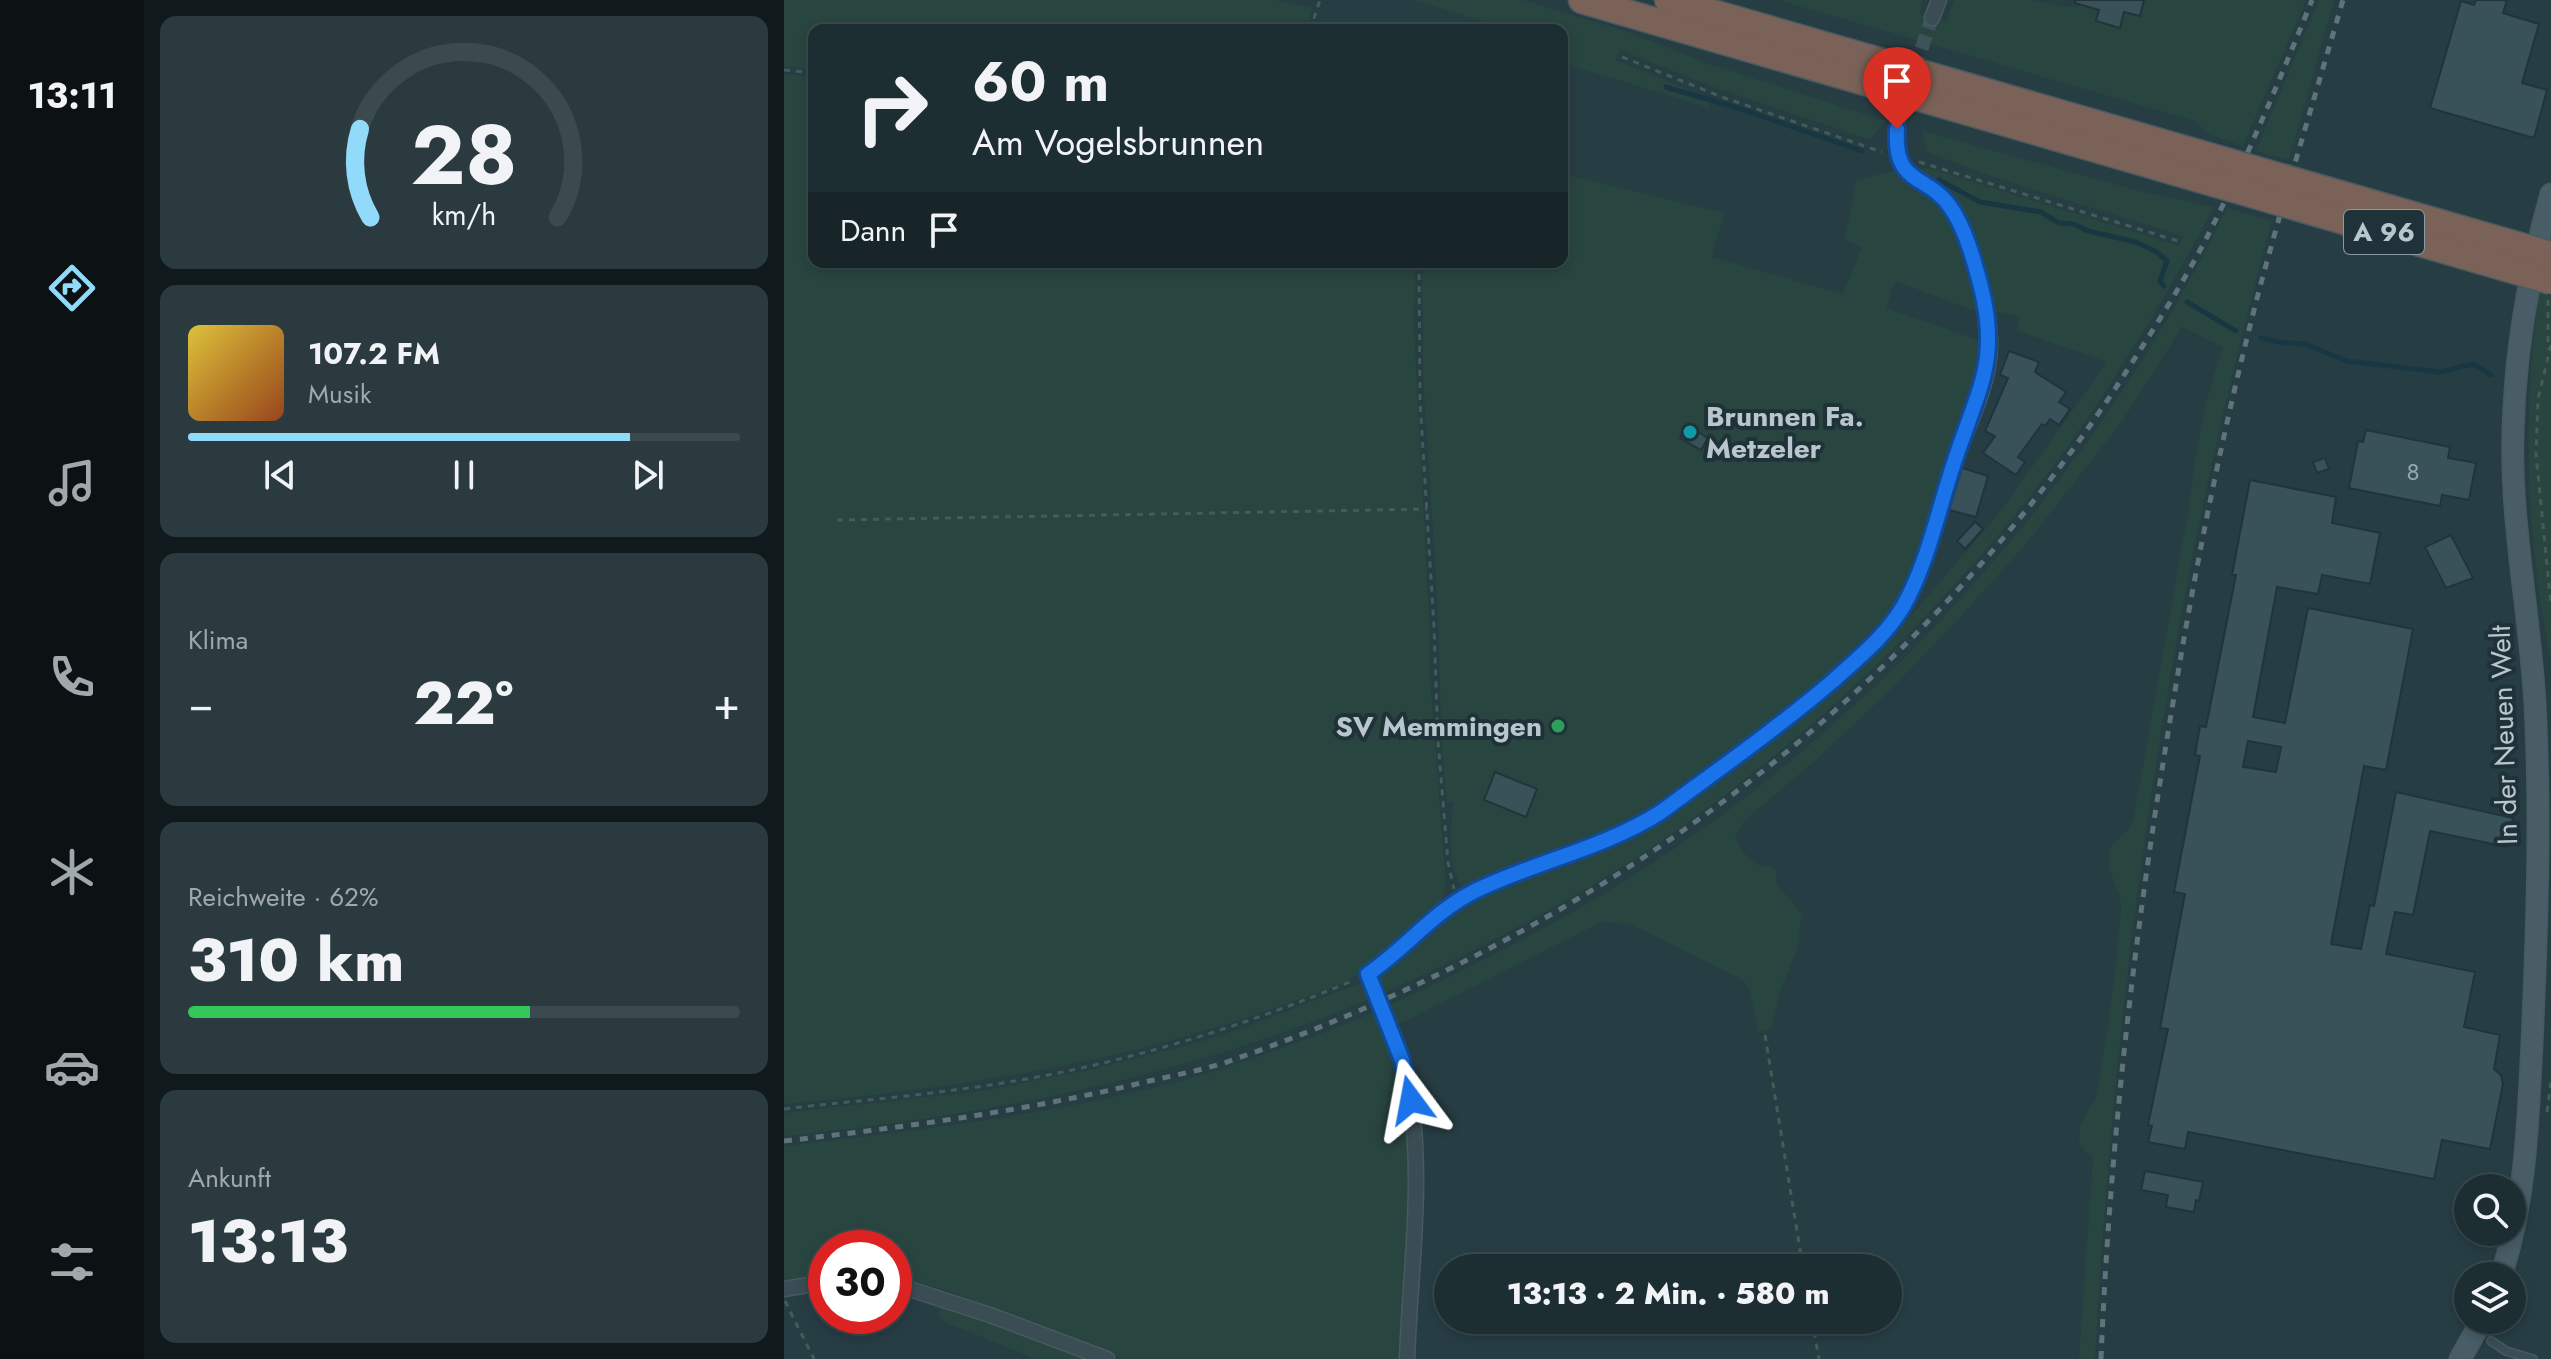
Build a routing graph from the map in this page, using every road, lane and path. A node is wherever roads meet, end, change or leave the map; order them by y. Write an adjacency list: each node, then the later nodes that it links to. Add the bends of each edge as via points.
1 (1320, 0): 6 (path)
2 (1582, 0): 10 (highway, A 96)
3 (1668, 0): 10 (highway, A 96)
4 (1939, 0): 5 (street)
5 (1932, 18)
6 (1312, 24)
7 (784, 70): 8 (path)
8 (808, 72)
9 (1897, 129): 20 (street, via 1903,167 1945,200 1960,225 1981,288 1990,343 1978,397 1905,603 1883,634 1819,692 1661,812)
10 (2223, 173): 12 (highway, A 96, bridge); 14 (highway, A 96, bridge)
11 (2551, 194): 25 (street, In der Neuen Welt, via 2530,276 2513,433 2535,707 2537,874 2523,1181)
12 (2551, 255)
13 (1419, 268): 16 (path)
14 (2551, 281)
15 (2551, 345): 18 (path, via 2538,399 2536,454)
16 (1427, 509): 17 (path); 20 (path, via 1441,784 1450,875)
17 (837, 520)
18 (2549, 572): 19 (path)
19 (2551, 606)
20 (1459, 900): 21 (street)
21 (1368, 974): 23 (path, via 1237,1026 1111,1060 955,1090); 35 (street, via 1402,1060 1411,1100 1415,1192)
22 (1765, 1035): 24 (path)
23 (784, 1109)
24 (1801, 1254)
25 (2506, 1262)
26 (808, 1285): 27 (street)
27 (784, 1289)
28 (912, 1290): 34 (street)
29 (784, 1298): 33 (path)
30 (1815, 1334): 36 (path)
31 (2474, 1334): 37 (street)
32 (2491, 1341): 38 (lane)
33 (814, 1359)
34 (1107, 1359)
35 (1407, 1359)
36 (1819, 1359)
37 (2460, 1359)
38 (2533, 1359)

